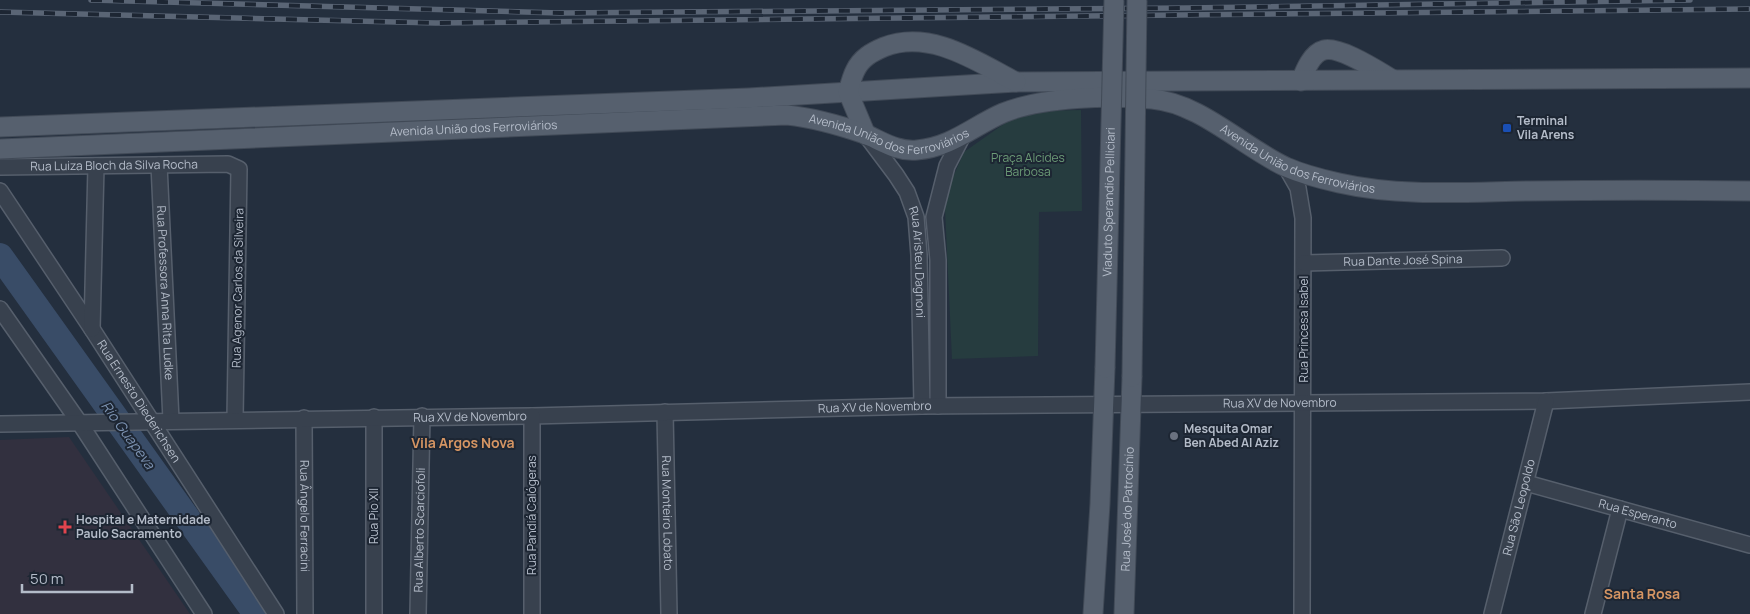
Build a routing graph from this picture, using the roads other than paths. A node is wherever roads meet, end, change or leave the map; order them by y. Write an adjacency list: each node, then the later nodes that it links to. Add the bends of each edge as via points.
1 (1114, 0): 27 (main road, Viaduto Sperandio Pelliciari, bridge)
2 (1137, 0): 26 (main road, bridge)
3 (1750, 78): 4 (main road, Avenida União dos Ferroviários)
4 (1393, 80): 5 (main road, Avenida União dos Ferroviários); 5 (main road, via 1366,64 1323,50 1304,70)
5 (1301, 81): 6 (main road, Avenida União dos Ferroviários)
6 (1016, 82): 7 (main road, Avenida União dos Ferroviários); 7 (main road, via 940,45 919,41 891,45 868,54 856,70)
7 (848, 92): 8 (main road, Avenida União dos Ferroviários); 9 (main road)
8 (0, 127)
9 (866, 135): 10 (main road, Avenida União dos Ferroviários, via 894,148 913,151); 11 (main road, Avenida União dos Ferroviários, via 815,118 787,115); 28 (street, Rua Aristeu Dagnoni, via 903,186 916,217 920,255)
10 (962, 137): 16 (main road, Avenida União dos Ferroviários, via 1001,113 1022,105 1115,98 1154,99 1197,114); 29 (street, Rua Aristeu Dagnoni, via 947,166 934,217 938,260)
11 (0, 149)
12 (228, 164): 13 (street, Rua Luiza Bloch da Silva Rocha); 35 (street, Rua Agenor Carlos da Silveira, via 239,169 240,176)
13 (159, 165): 14 (street, Rua Luiza Bloch da Silva Rocha); 36 (street, Rua Professora Anna Rita Ludke)
14 (96, 166): 15 (street, Rua Luiza Bloch da Silva Rocha); 22 (street)
15 (0, 167)
16 (1286, 167): 18 (main road, Avenida União dos Ferroviários, via 1341,184 1383,189 1449,192); 20 (street, Rua Princesa Isabel, via 1298,188)
17 (0, 191): 22 (street, Rua Ernesto Diederichsen)
18 (1750, 191)
19 (1502, 258): 20 (street, Rua Dante José Spina)
20 (1304, 263): 25 (street, Rua Princesa Isabel)
21 (0, 309): 38 (street)
22 (92, 329): 37 (street, Rua Ernesto Diederichsen)
23 (1750, 392): 24 (street, Rua XV de Novembro)
24 (1546, 401): 25 (street, Rua XV de Novembro); 40 (street, Rua São Leopoldo)
25 (1304, 402): 26 (street, Rua XV de Novembro); 52 (street, Rua Princesa Isabel)
26 (1132, 403): 27 (street, Rua XV de Novembro); 51 (main road, Rua José do Patrocínio)
27 (1104, 404): 29 (street, Rua XV de Novembro); 50 (main road)
28 (922, 406): 29 (street, Rua XV de Novembro); 30 (street, Rua XV de Novembro)
29 (938, 406)
30 (665, 412): 32 (street, Rua XV de Novembro); 49 (street, Rua Monteiro Lobato)
31 (422, 416): 32 (street, Rua XV de Novembro); 33 (street, Rua XV de Novembro); 47 (street, Rua Alberto Scarciofoli)
32 (532, 416): 48 (street, Rua Pandiá Calógeras)
33 (374, 417): 34 (street, Rua XV de Novembro); 46 (street, Rua Pio XII)
34 (304, 418): 35 (street, Rua XV de Novembro); 45 (street, Rua Ângelo Ferracini)
35 (235, 419): 36 (street, Rua XV de Novembro)
36 (170, 420): 37 (street, Rua XV de Novembro)
37 (144, 421): 38 (street, Rua XV de Novembro); 44 (street, Rua Ernesto Diederichsen)
38 (85, 422): 39 (street, Rua XV de Novembro); 43 (street)
39 (0, 424)
40 (1526, 483): 41 (street, Rua Esperanto); 53 (street, Rua São Leopoldo)
41 (1620, 509): 42 (street, Rua Esperanto); 54 (street)
42 (1750, 545)
43 (204, 614)
44 (276, 614)
45 (305, 614)
46 (374, 614)
47 (418, 614)
48 (532, 614)
49 (668, 614)
50 (1093, 614)
51 (1124, 614)
52 (1302, 614)
53 (1492, 614)
54 (1593, 614)

